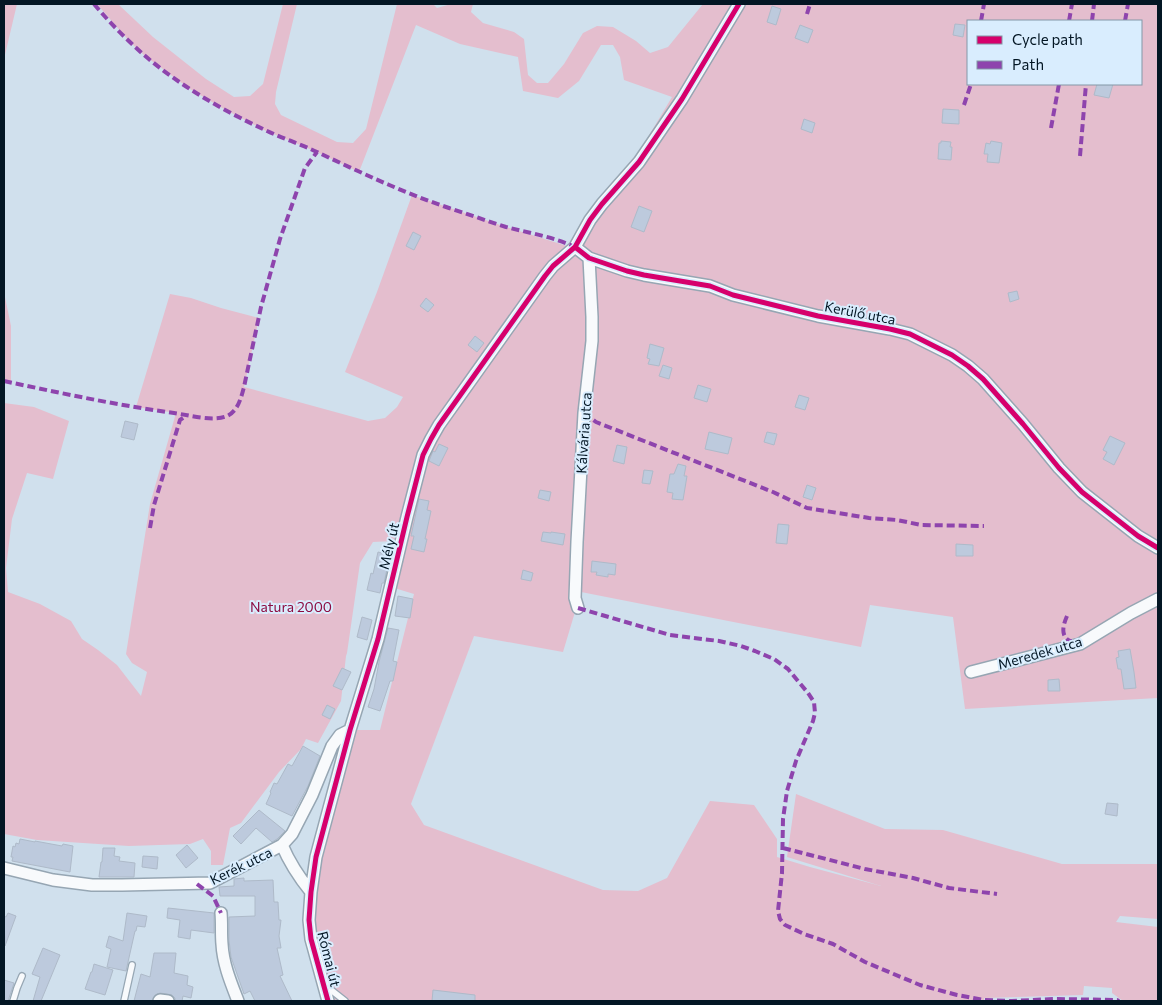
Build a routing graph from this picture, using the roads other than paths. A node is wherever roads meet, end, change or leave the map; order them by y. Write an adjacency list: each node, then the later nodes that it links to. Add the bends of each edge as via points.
1 (739, 4): 2 (street, via 682,99 639,162 590,220)
2 (575, 247): 3 (street, Kerülő utca); 8 (street, Mély út, via 545,276 439,425 423,455 378,639)
3 (589, 258): 4 (street, Kerülő utca, via 644,275 710,286 818,316 910,334 952,355 983,379 1082,492); 6 (street, Kálvária utca, via 592,341 584,413 577,542 575,598)
4 (1158, 548)
5 (1158, 599): 7 (street, Meredek utca, via 1080,644)
6 (578, 608)
7 (971, 672)
8 (350, 730): 9 (street, Kerék utca, via 340,735 332,746 312,795 292,834); 11 (street, Mély út, via 316,857)
9 (282, 845): 10 (street, Kerék utca, via 210,883 92,885); 11 (street, via 290,864)
10 (4, 868)
11 (311, 892): 15 (street, Római út, via 311,939)
12 (221, 913): 20 (street, via 224,958)
13 (132, 965): 17 (lane)
14 (22, 976): 16 (lane)
15 (324, 985): 21 (street, Római út); 22 (lane)
16 (13, 1001)
17 (124, 1001)
18 (158, 1001): 19 (street)
19 (168, 1001)
20 (238, 1001)
21 (328, 1001)
22 (345, 1001)

